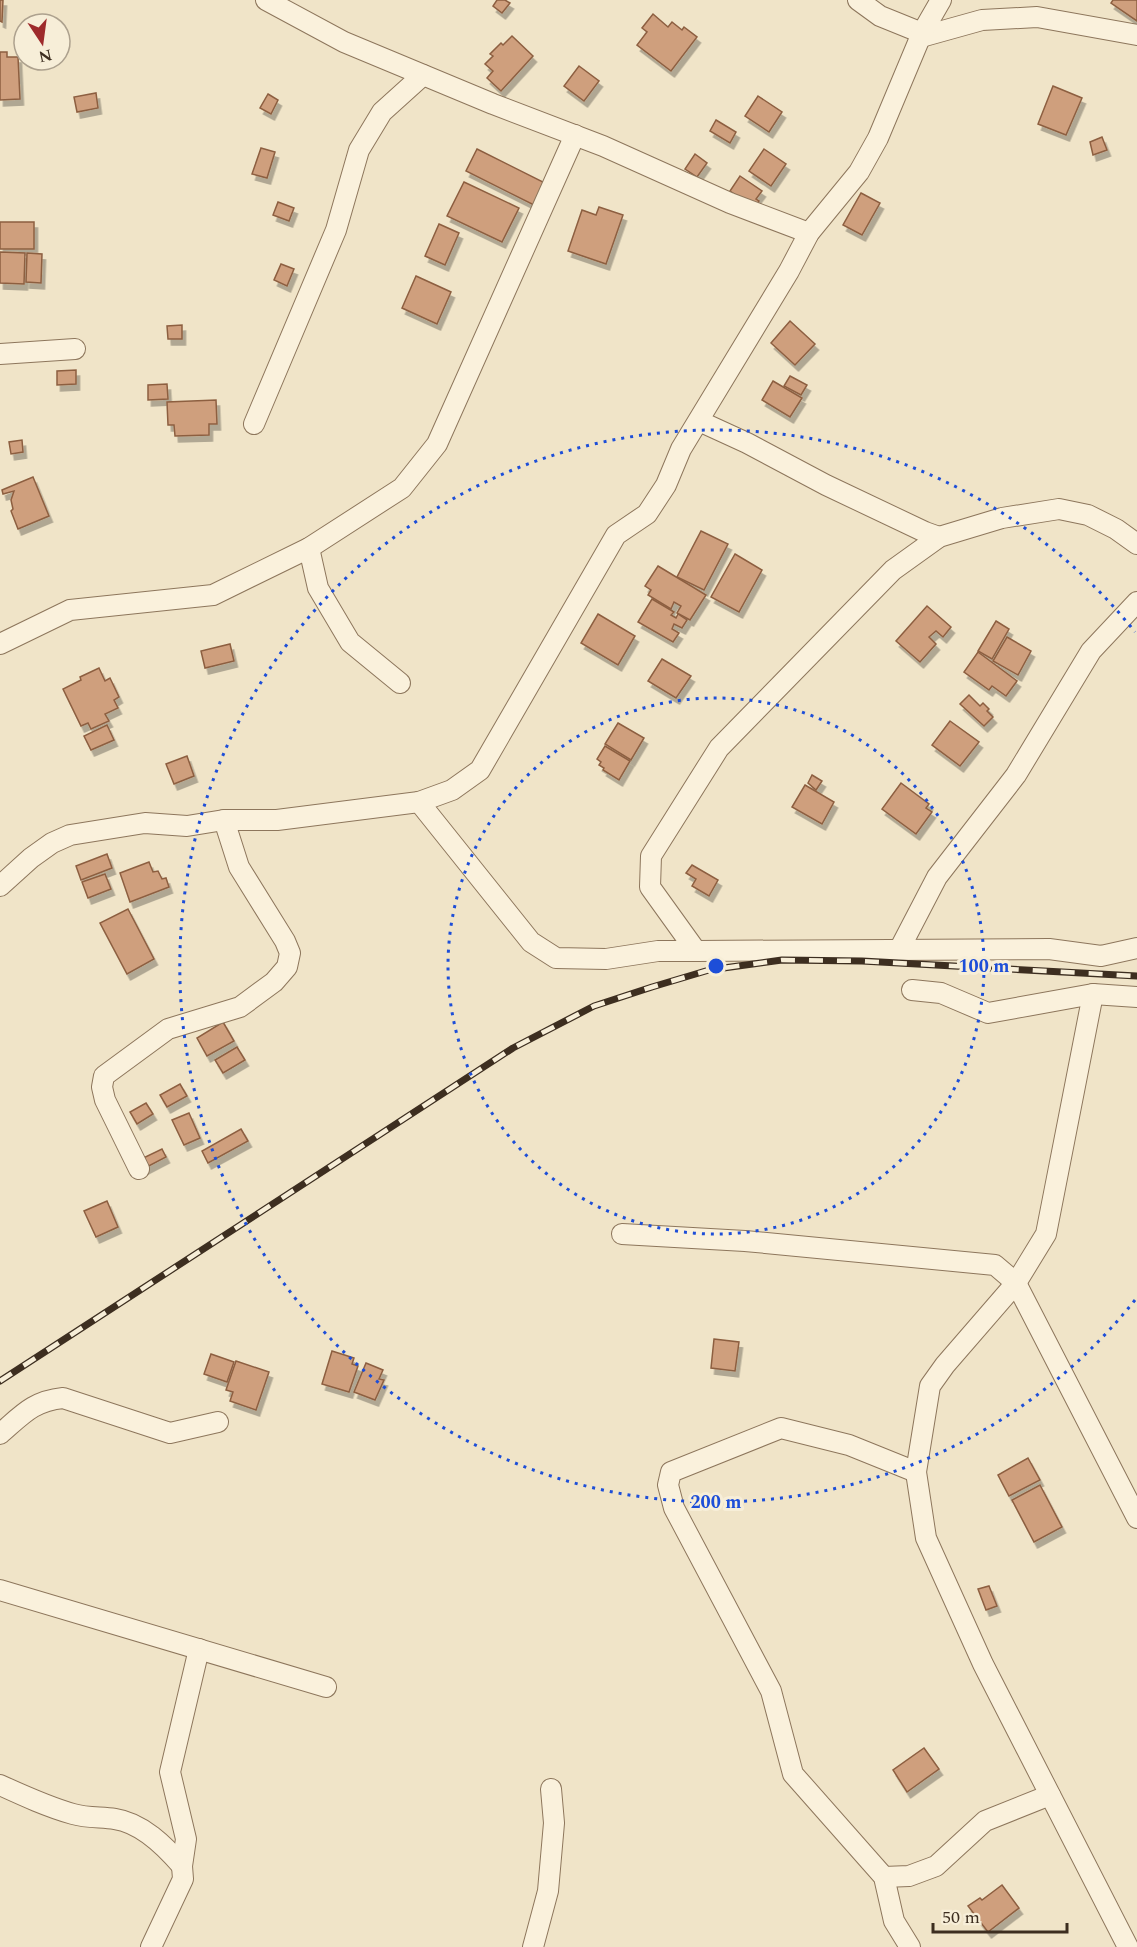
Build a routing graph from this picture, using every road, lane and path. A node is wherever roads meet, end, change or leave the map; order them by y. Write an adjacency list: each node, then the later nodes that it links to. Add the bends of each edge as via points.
1 (266, 0): 8 (street, via 344,42)
2 (858, 0): 6 (street, via 880,16)
3 (941, 0): 6 (street)
4 (1023, 0): 5 (street)
5 (1037, 17): 6 (street, via 982,20); 7 (street)
6 (921, 35): 10 (street, via 878,138 859,172)
7 (1137, 35)
8 (423, 75): 9 (street); 14 (street, via 382,112 359,150 336,230)
9 (575, 135): 10 (street); 17 (street, via 437,444 402,488)
10 (809, 233): 13 (street)
11 (75, 349): 12 (street)
12 (0, 354)
13 (699, 421): 15 (street); 21 (street, via 647,514 616,535 480,770 452,790)
14 (254, 424)
15 (939, 537): 16 (street, via 1002,518 1059,509 1088,515); 26 (street, via 893,570 719,748 651,856 650,887)
16 (1137, 544)
17 (309, 548): 19 (street, via 213,595 70,610); 20 (street, via 318,588 350,642)
18 (1137, 602): 25 (street, via 1091,651 1016,775 937,878)
19 (0, 644)
20 (400, 683)
21 (419, 802): 22 (street, via 277,820); 26 (street, via 531,942 556,958 606,959 658,951)
22 (224, 820): 23 (street, via 187,826 145,823 70,835 31,858); 30 (street, via 239,867 285,941 290,953 287,967 240,1007 168,1029 104,1076 105,1100)
23 (0, 886)
24 (1137, 948): 25 (street, via 1101,956 1048,949)
25 (899, 950): 26 (street)
26 (696, 951)
27 (912, 990): 28 (street, via 941,993 988,1013)
28 (1093, 994): 29 (street); 32 (street, via 1046,1234)
29 (1137, 997)
30 (139, 1169)
31 (622, 1234): 32 (street, via 745,1241 995,1265)
32 (1016, 1283): 35 (street, via 930,1386); 36 (street)
33 (218, 1422): 34 (street, via 170,1433 63,1398 35,1405)
34 (0, 1434)
35 (916, 1472): 42 (street, via 926,1538 982,1664); 44 (street, via 849,1445 781,1428 672,1472 668,1485 674,1508 771,1691 793,1774)
36 (1137, 1518)
37 (0, 1590): 38 (street)
38 (199, 1649): 39 (street); 43 (street, via 170,1772 186,1839)
39 (326, 1687)
40 (0, 1785): 43 (street, via 74,1814 132,1824 160,1843)
41 (551, 1789): 46 (street, via 554,1823 548,1891)
42 (1050, 1795): 44 (street, via 986,1821 936,1866 909,1876); 48 (street)
43 (182, 1866): 45 (street, via 183,1879)
44 (884, 1877): 47 (street, via 894,1921)
45 (151, 1947)
46 (533, 1947)
47 (910, 1947)
48 (1128, 1947)

